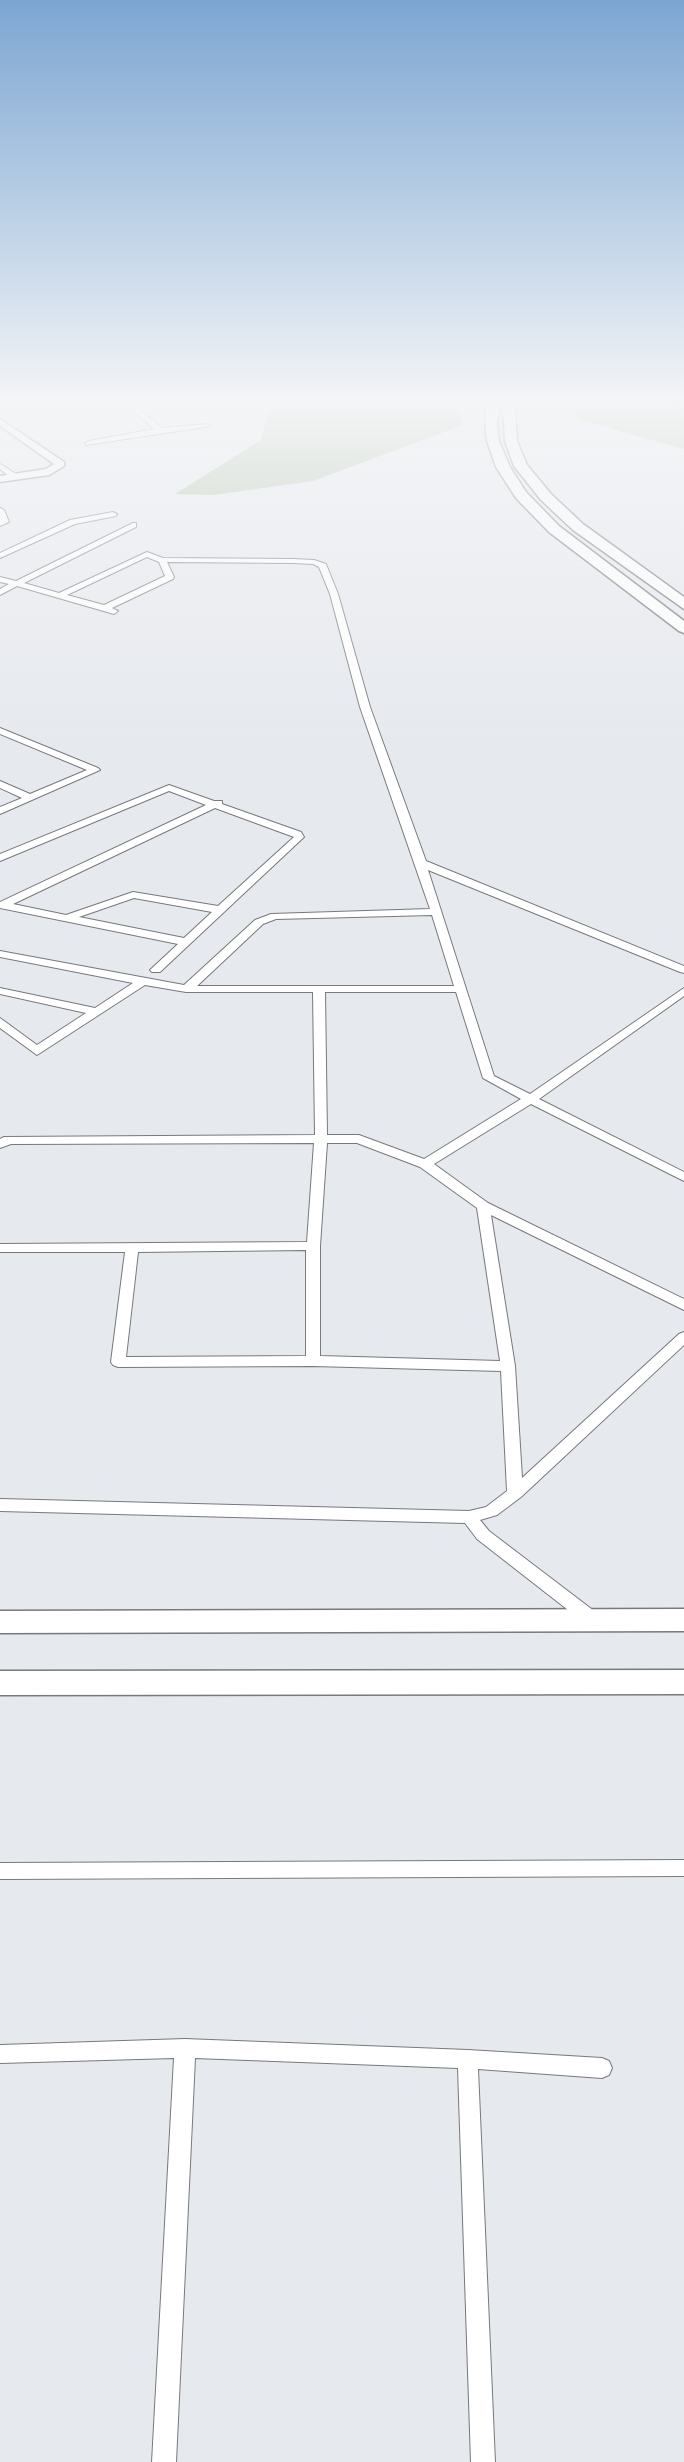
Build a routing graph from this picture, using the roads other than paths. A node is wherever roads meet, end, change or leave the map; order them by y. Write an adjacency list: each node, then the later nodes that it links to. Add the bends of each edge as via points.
1 (113, 514): 5 (street, via 73,522)
2 (539, 514): 14 (highway)
3 (565, 514): 11 (highway)
4 (134, 525): 8 (street)
5 (3, 553)
6 (162, 560): 10 (street, via 147,554); 12 (street, via 170,577); 23 (street, via 303,562 323,566 365,707)
7 (0, 579): 8 (street)
8 (16, 584): 9 (street); 10 (street)
9 (0, 592)
10 (61, 596): 12 (street)
11 (684, 604)
12 (105, 608): 13 (street)
13 (118, 612)
14 (684, 628)
15 (0, 731): 16 (street)
16 (11, 736): 17 (street); 19 (street, via 95,770)
17 (0, 741)
18 (0, 784): 19 (street)
19 (30, 798): 21 (street)
20 (218, 803): 22 (street, via 169,788 159,790); 24 (street); 25 (street, via 291,830 299,837)
21 (0, 810)
22 (0, 858)
23 (421, 863): 26 (street); 31 (street)
24 (2, 905): 27 (street)
25 (221, 910): 27 (street, via 133,895); 28 (street)
26 (435, 912): 33 (street, via 275,916 259,922); 34 (street)
27 (66, 919): 28 (street)
28 (186, 942): 30 (street)
29 (0, 954): 32 (street)
30 (156, 970)
31 (684, 970)
32 (142, 982): 33 (street); 38 (street)
33 (186, 989): 36 (street)
34 (460, 989): 36 (street); 40 (street, via 489,1078)
35 (0, 991): 38 (street)
36 (319, 991): 41 (street)
37 (684, 991): 40 (street)
38 (97, 1012): 39 (street, via 37,1051)
39 (0, 1022)
40 (529, 1100): 43 (street); 44 (street)
41 (321, 1137): 42 (street, via 9,1140); 43 (street, via 359,1139); 46 (street)
42 (0, 1144)
43 (425, 1164): 45 (street)
44 (684, 1177)
45 (483, 1206): 49 (street); 52 (street)
46 (313, 1246): 48 (street); 51 (street)
47 (0, 1248): 48 (street)
48 (132, 1248): 51 (street, via 117,1362)
49 (684, 1305)
50 (684, 1337): 53 (street)
51 (314, 1361): 52 (street)
52 (508, 1366): 53 (street)
53 (515, 1493): 55 (street, via 491,1511)
54 (0, 1505): 55 (street)
55 (469, 1517): 57 (street, via 483,1535)
56 (684, 1620): 57 (highway)
57 (594, 1621): 58 (highway)
58 (0, 1622)
59 (684, 1682): 60 (highway)
60 (0, 1683)
61 (684, 1868): 62 (street)
62 (0, 1871)
63 (185, 2048): 64 (street); 65 (street); 67 (street)
64 (0, 2054)
65 (468, 2059): 66 (street); 68 (street)
66 (602, 2068)
67 (165, 2462)
68 (483, 2462)

